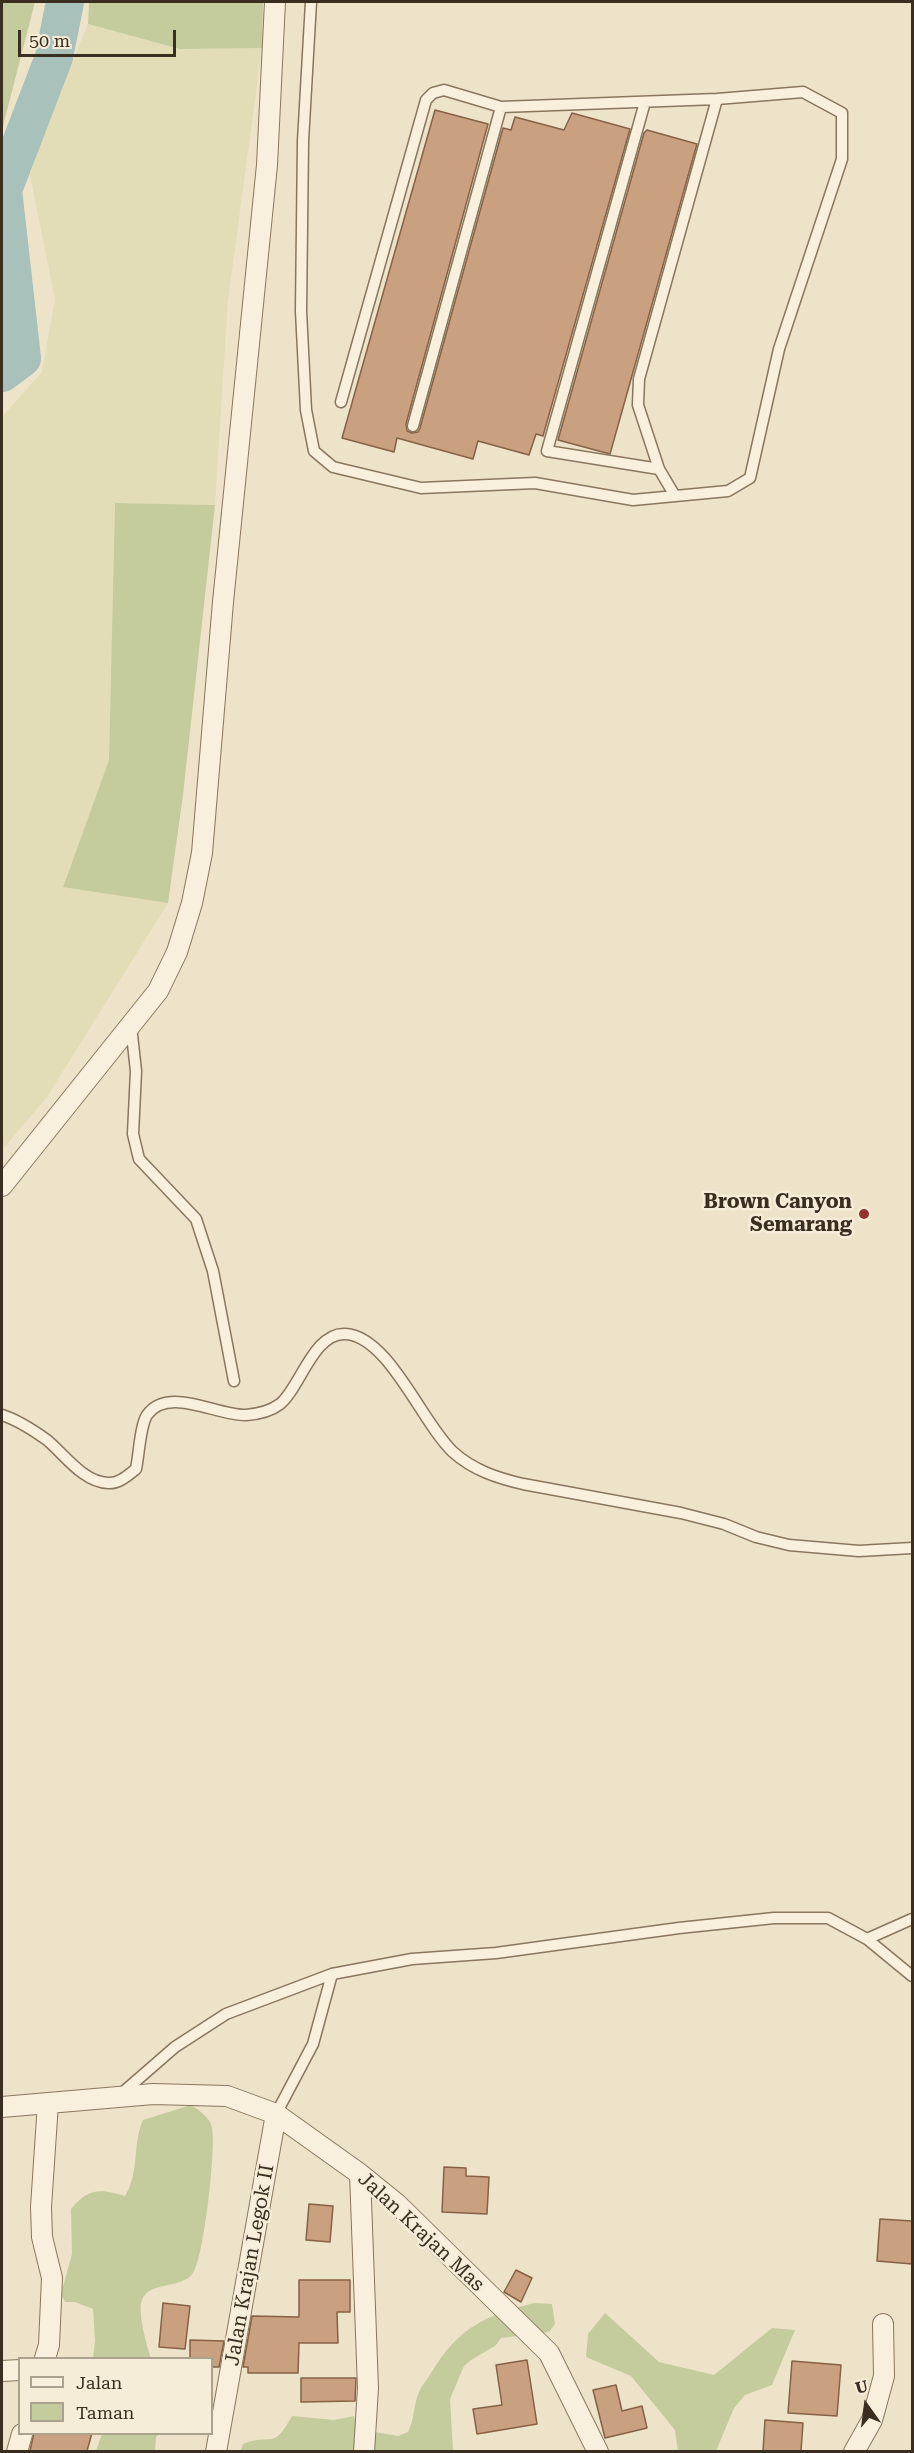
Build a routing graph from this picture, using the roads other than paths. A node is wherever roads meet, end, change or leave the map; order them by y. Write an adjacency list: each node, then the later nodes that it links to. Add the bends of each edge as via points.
1 (275, 2): 10 (street, via 267,165 202,853 177,952 158,992)
2 (311, 2): 9 (lane, via 303,141 301,311 306,410 314,451 333,467 421,488 536,483 633,500)
3 (717, 99): 4 (lane); 8 (lane, via 639,380 638,405); 9 (lane, via 803,92 842,113 842,159 779,348 750,478 728,491)
4 (645, 102): 5 (lane); 8 (lane, via 547,451)
5 (501, 107): 6 (lane, via 444,90 426,100); 7 (lane)
6 (341, 402)
7 (413, 426)
8 (659, 469): 9 (lane)
9 (675, 496)
10 (131, 1026): 11 (street); 12 (lane, via 136,1071 133,1134 139,1159 196,1219 213,1271)
11 (2, 1186)
12 (234, 1381)
13 (2, 1415): 14 (lane, via 16,1419 47,1440 91,1480 109,1484 136,1469 147,1415 160,1406 177,1400 224,1413 265,1412 281,1403 316,1350 345,1333 365,1339 383,1354 453,1452 471,1466 499,1478 681,1513 789,1545 859,1551)
14 (912, 1548)
15 (912, 1919): 16 (lane)
16 (867, 1939): 17 (lane, via 828,1918 774,1918 496,1953 412,1959); 18 (lane)
17 (332, 1974): 19 (lane, via 226,2014 175,2047); 22 (lane, via 313,2044)
18 (912, 1976)
19 (116, 2098): 20 (street, Jalan Krajan Mas); 22 (street, Jalan Krajan Mas, via 153,2094 227,2096)
20 (48, 2103): 21 (street, Jalan Krajan Mas); 25 (street, via 41,2207 42,2236 52,2278)
21 (2, 2107)
22 (276, 2114): 23 (street, Jalan Krajan Mas); 30 (street, Jalan Krajan Legok II)
23 (360, 2174): 31 (street, via 368,2388); 32 (street, Jalan Krajan Mas, via 397,2204 549,2354)
24 (883, 2324): 33 (street, via 884,2376 872,2420)
25 (45, 2357)
26 (18, 2370): 27 (street)
27 (2, 2371)
28 (21, 2435): 29 (street)
29 (17, 2451)
30 (216, 2451)
31 (364, 2451)
32 (598, 2451)
33 (854, 2451)

